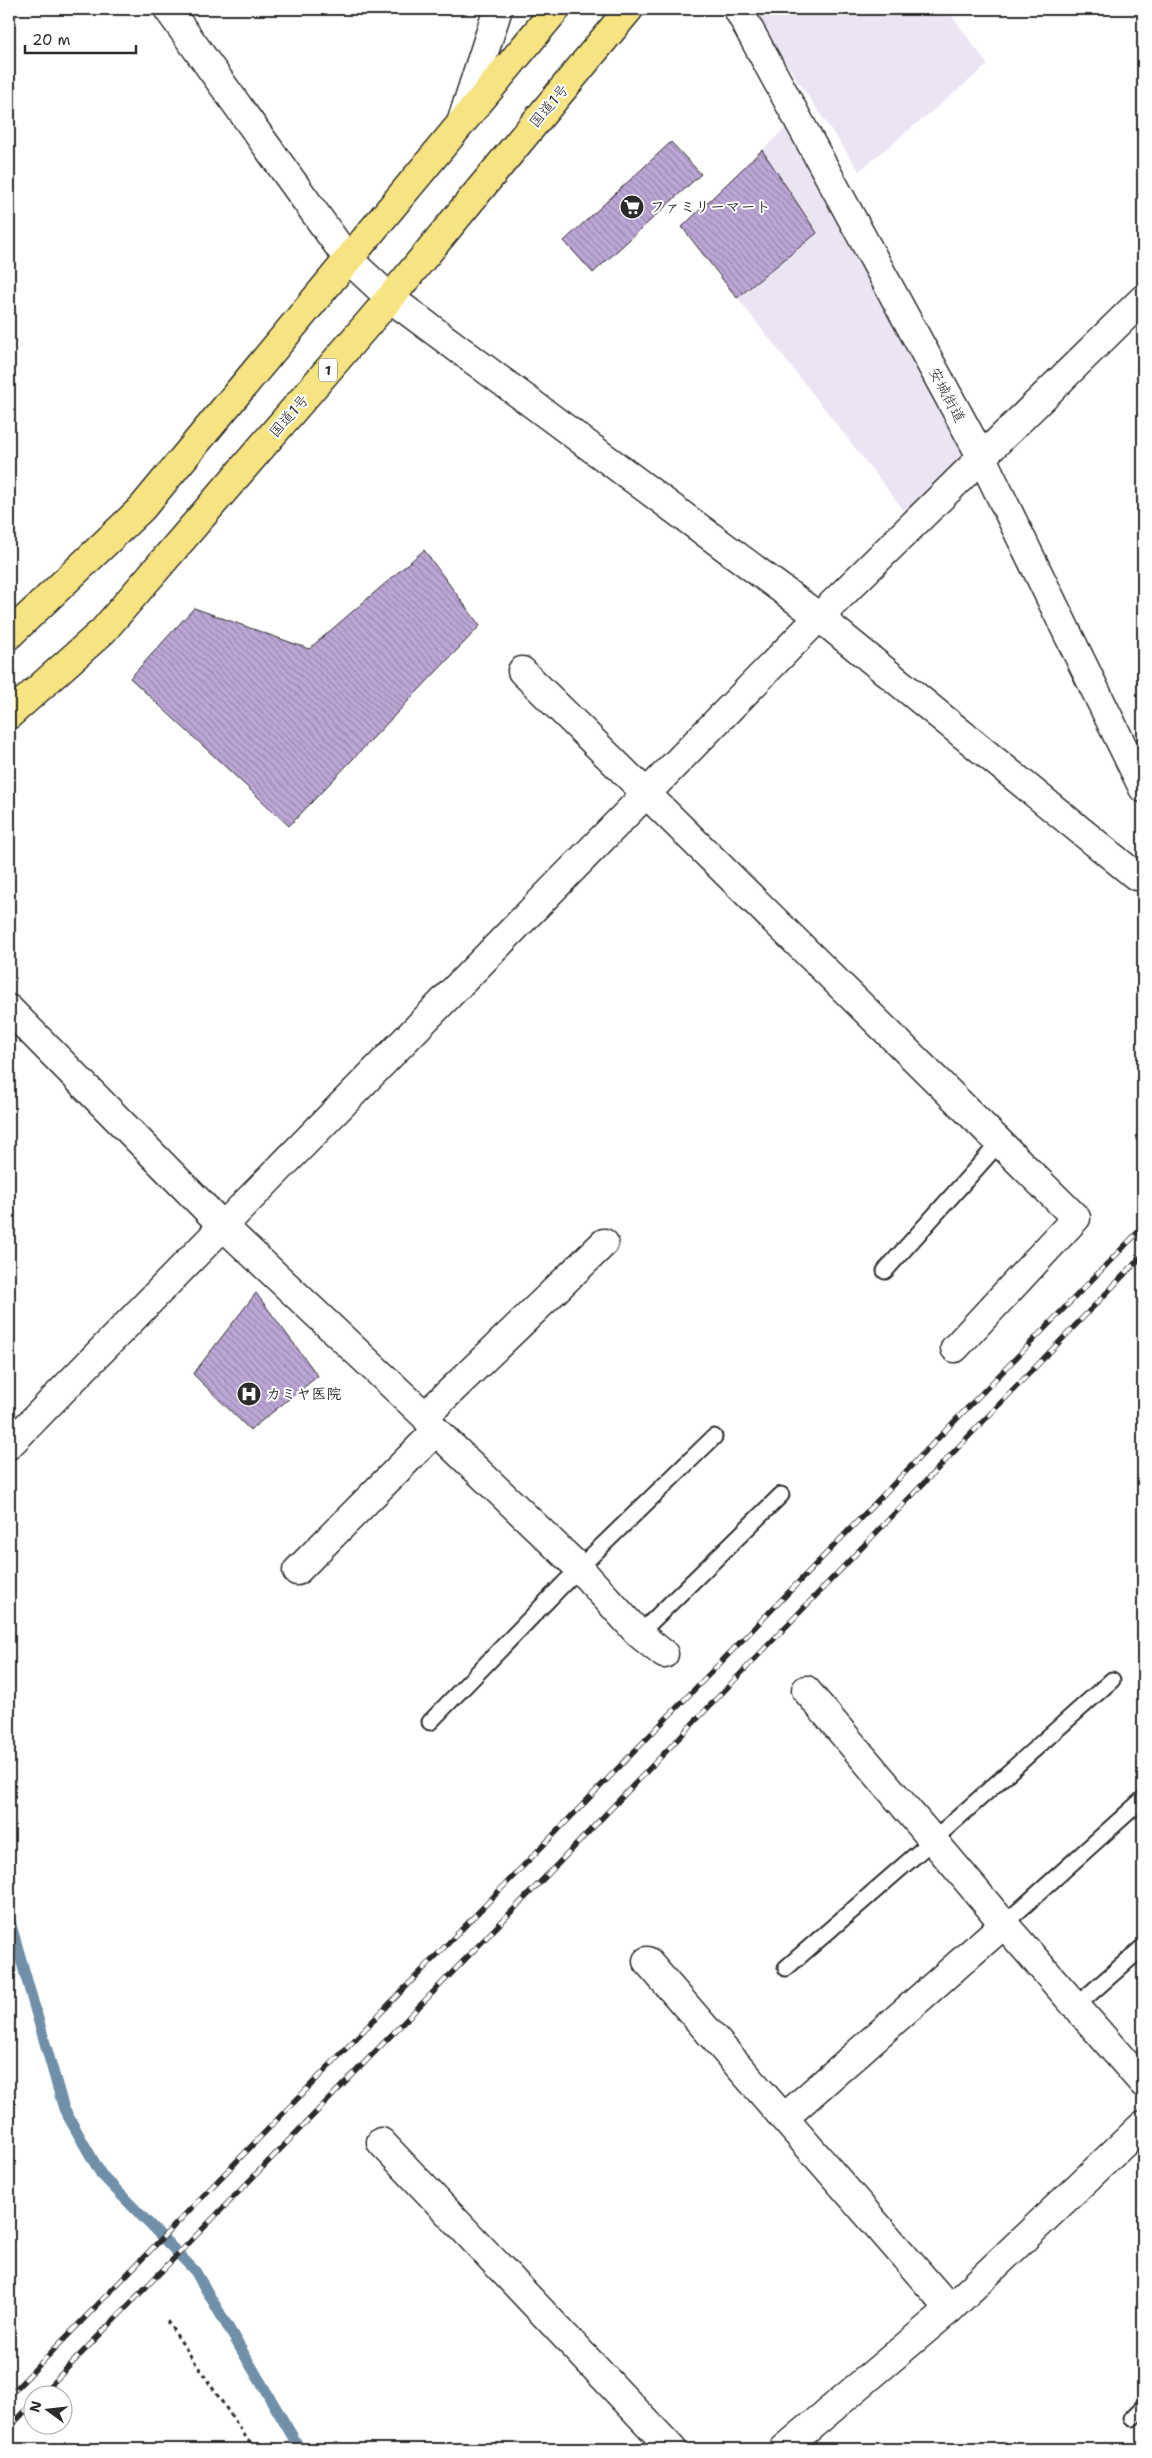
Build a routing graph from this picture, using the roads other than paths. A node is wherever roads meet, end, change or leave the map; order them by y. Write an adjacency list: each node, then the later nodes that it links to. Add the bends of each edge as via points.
1 (168, 9): 7 (street)
2 (498, 9): 6 (street)
3 (556, 9): 6 (highway)
4 (629, 9): 8 (highway, 国道1号 / 1)
5 (738, 9): 10 (street, 安城街道)
6 (461, 123): 7 (highway)
7 (348, 259): 8 (street); 12 (highway, via 142,508)
8 (390, 298): 11 (street); 14 (highway, 国道1号 / 1, via 103,631)
9 (1143, 299): 10 (street)
10 (981, 456): 11 (street); 15 (street, 安城街道)
11 (819, 617): 17 (street); 18 (street, via 1136,876)
12 (9, 635)
13 (522, 671): 17 (street)
14 (9, 715)
15 (1136, 755): 16 (street, 安城街道)
16 (1143, 788)
17 (648, 794): 20 (street); 21 (street)
18 (1143, 876)
19 (9, 1009): 21 (street)
20 (999, 1143): 23 (lane); 24 (street, via 1076,1218)
21 (222, 1225): 25 (street); 27 (street)
22 (604, 1243): 25 (street)
23 (885, 1271)
24 (955, 1348)
25 (430, 1423): 29 (street); 30 (street)
26 (714, 1437): 29 (lane)
27 (9, 1445)
28 (781, 1495): 31 (lane)
29 (578, 1568): 31 (street); 35 (lane)
30 (297, 1571)
31 (639, 1634): 32 (street)
32 (664, 1654)
33 (1112, 1680): 37 (lane)
34 (806, 1690): 37 (street)
35 (430, 1722)
36 (1143, 1799): 38 (lane)
37 (933, 1840): 38 (street); 41 (lane)
38 (1004, 1924): 42 (street); 44 (street)
39 (1143, 1947): 42 (lane)
40 (647, 1961): 44 (street)
41 (786, 1968)
42 (1076, 2006): 43 (street)
43 (1143, 2083)
44 (784, 2118): 47 (street)
45 (1143, 2125): 47 (street)
46 (381, 2142): 50 (street)
47 (950, 2308): 51 (street)
48 (1143, 2407): 49 (lane)
49 (1132, 2418)
50 (672, 2449)
51 (784, 2449)

